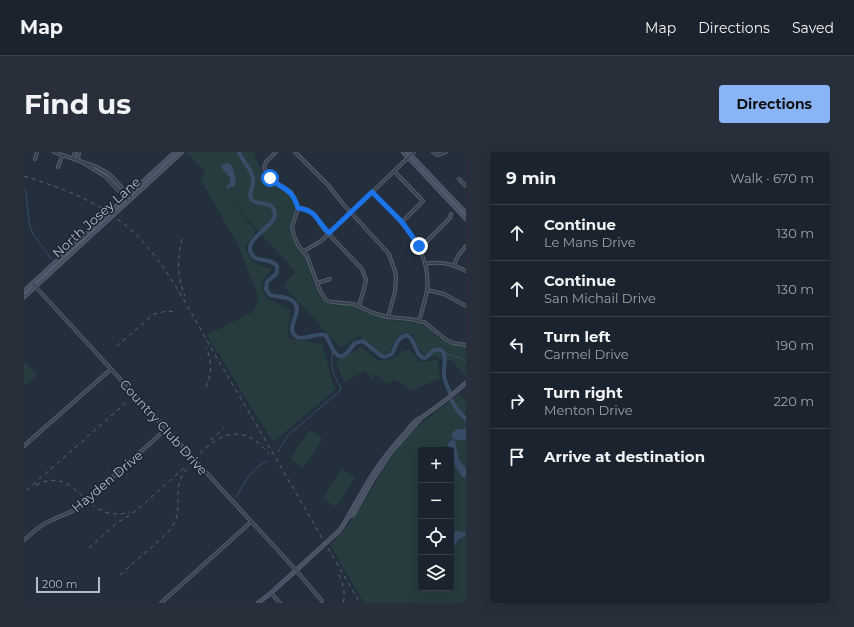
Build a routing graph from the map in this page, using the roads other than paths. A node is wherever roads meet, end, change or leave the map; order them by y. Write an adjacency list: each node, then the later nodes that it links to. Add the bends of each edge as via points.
1 (37, 152): 17 (street)
2 (54, 152): 14 (street)
3 (75, 152): 15 (street)
4 (80, 152): 18 (street)
5 (175, 152): 24 (main road, North Josey Lane)
6 (182, 152): 26 (main road, North Josey Lane)
7 (276, 152): 28 (street, via 264,167 270,178 290,192)
8 (295, 152): 29 (street)
9 (403, 152): 16 (main road)
10 (414, 152): 13 (street)
11 (433, 152): 12 (street, via 437,155)
12 (446, 152)
13 (410, 153): 16 (street); 30 (main road)
14 (62, 154): 15 (street); 19 (street)
15 (73, 158): 18 (street)
16 (408, 158): 20 (street); 32 (main road)
17 (34, 159)
18 (78, 159): 24 (street, via 103,170); 25 (street, via 105,176)
19 (58, 167)
20 (394, 171): 23 (street); 33 (street, via 424,201)
21 (459, 179): 22 (street)
22 (466, 186)
23 (372, 192): 29 (street); 33 (street)
24 (129, 195): 25 (main road, North Josey Lane); 26 (street)
25 (125, 198): 27 (street); 42 (main road, North Josey Lane)
26 (132, 198): 27 (main road, North Josey Lane)
27 (128, 201): 44 (main road, North Josey Lane)
28 (298, 208): 34 (street, via 314,214); 37 (street, via 292,227 296,241)
29 (351, 212): 34 (street); 50 (street, via 389,254 393,264 396,283)
30 (466, 213)
31 (451, 214): 35 (street, via 434,234)
32 (466, 219)
33 (402, 222): 35 (street)
34 (329, 233): 37 (street); 48 (street, via 365,274 365,285)
35 (419, 246): 38 (street)
36 (466, 246): 39 (street)
37 (304, 251): 43 (street)
38 (425, 264): 39 (street); 46 (street)
39 (454, 265): 40 (street)
40 (466, 271)
41 (330, 280): 43 (street)
42 (32, 283): 44 (street, Country Club Drive); 45 (main road, North Josey Lane)
43 (317, 283): 48 (street, via 326,300)
44 (35, 286): 47 (main road, North Josey Lane); 53 (street, Country Club Drive)
45 (25, 288)
46 (427, 290): 49 (street, via 444,294); 51 (street)
47 (24, 297)
48 (359, 306): 50 (street)
49 (466, 306)
50 (388, 317): 51 (street)
51 (419, 321): 52 (street, via 428,324 450,342)
52 (466, 345)
53 (111, 369): 55 (street, Country Club Drive); 56 (street)
54 (466, 383): 59 (main road, via 422,418 400,441 335,536)
55 (166, 430): 57 (street, Country Club Drive); 58 (street, Hayden Drive, via 78,508 40,526)
56 (24, 446)
57 (251, 522): 59 (street, Country Club Drive); 63 (street)
58 (24, 540)
59 (296, 571): 60 (main road); 62 (street, Country Club Drive)
60 (271, 593): 61 (main road); 66 (street)
61 (264, 600): 64 (main road); 65 (main road)
62 (322, 601)
63 (161, 603)
64 (258, 603)
65 (262, 603)
66 (280, 603)

